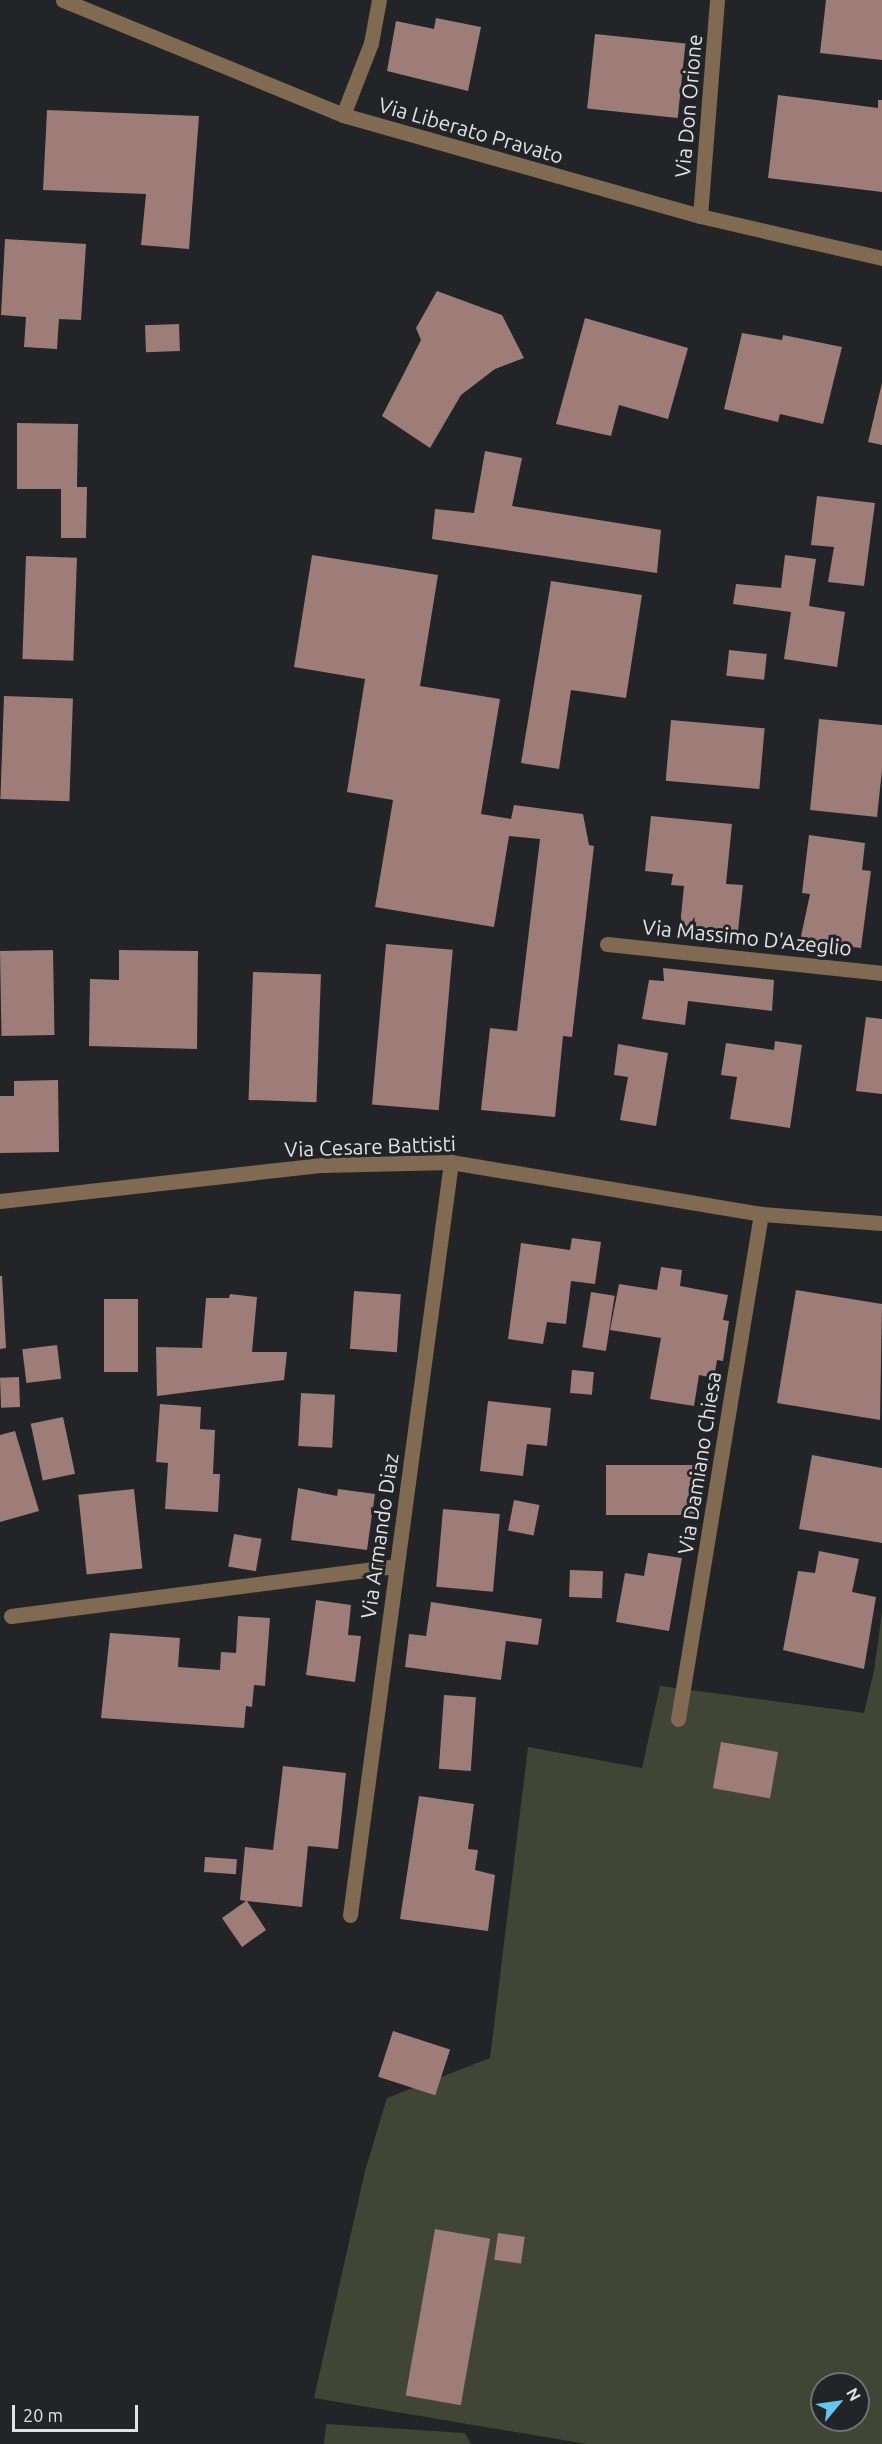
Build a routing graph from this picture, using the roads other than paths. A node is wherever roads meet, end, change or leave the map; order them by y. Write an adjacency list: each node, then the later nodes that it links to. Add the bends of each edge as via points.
1 (63, 0): 4 (street, Via Liberato Pravato)
2 (379, 0): 4 (street, via 371,43)
3 (717, 0): 5 (street, Via Don Orione)
4 (343, 115): 5 (street, Via Liberato Pravato)
5 (700, 216): 6 (street, Via Liberato Pravato)
6 (882, 258)
7 (607, 944): 8 (street, Via Massimo D'Azeglio)
8 (882, 973)
9 (451, 1162): 10 (street, Via Cesare Battisti, via 322,1165); 11 (street, Via Cesare Battisti); 13 (street, Via Armando Diaz)
10 (0, 1201)
11 (761, 1214): 12 (street, Via Cesare Battisti); 15 (street, Via Damiano Chiesa)
12 (882, 1223)
13 (397, 1566): 14 (street); 16 (street, Via Armando Diaz)
14 (11, 1616)
15 (678, 1719)
16 (350, 1915)

